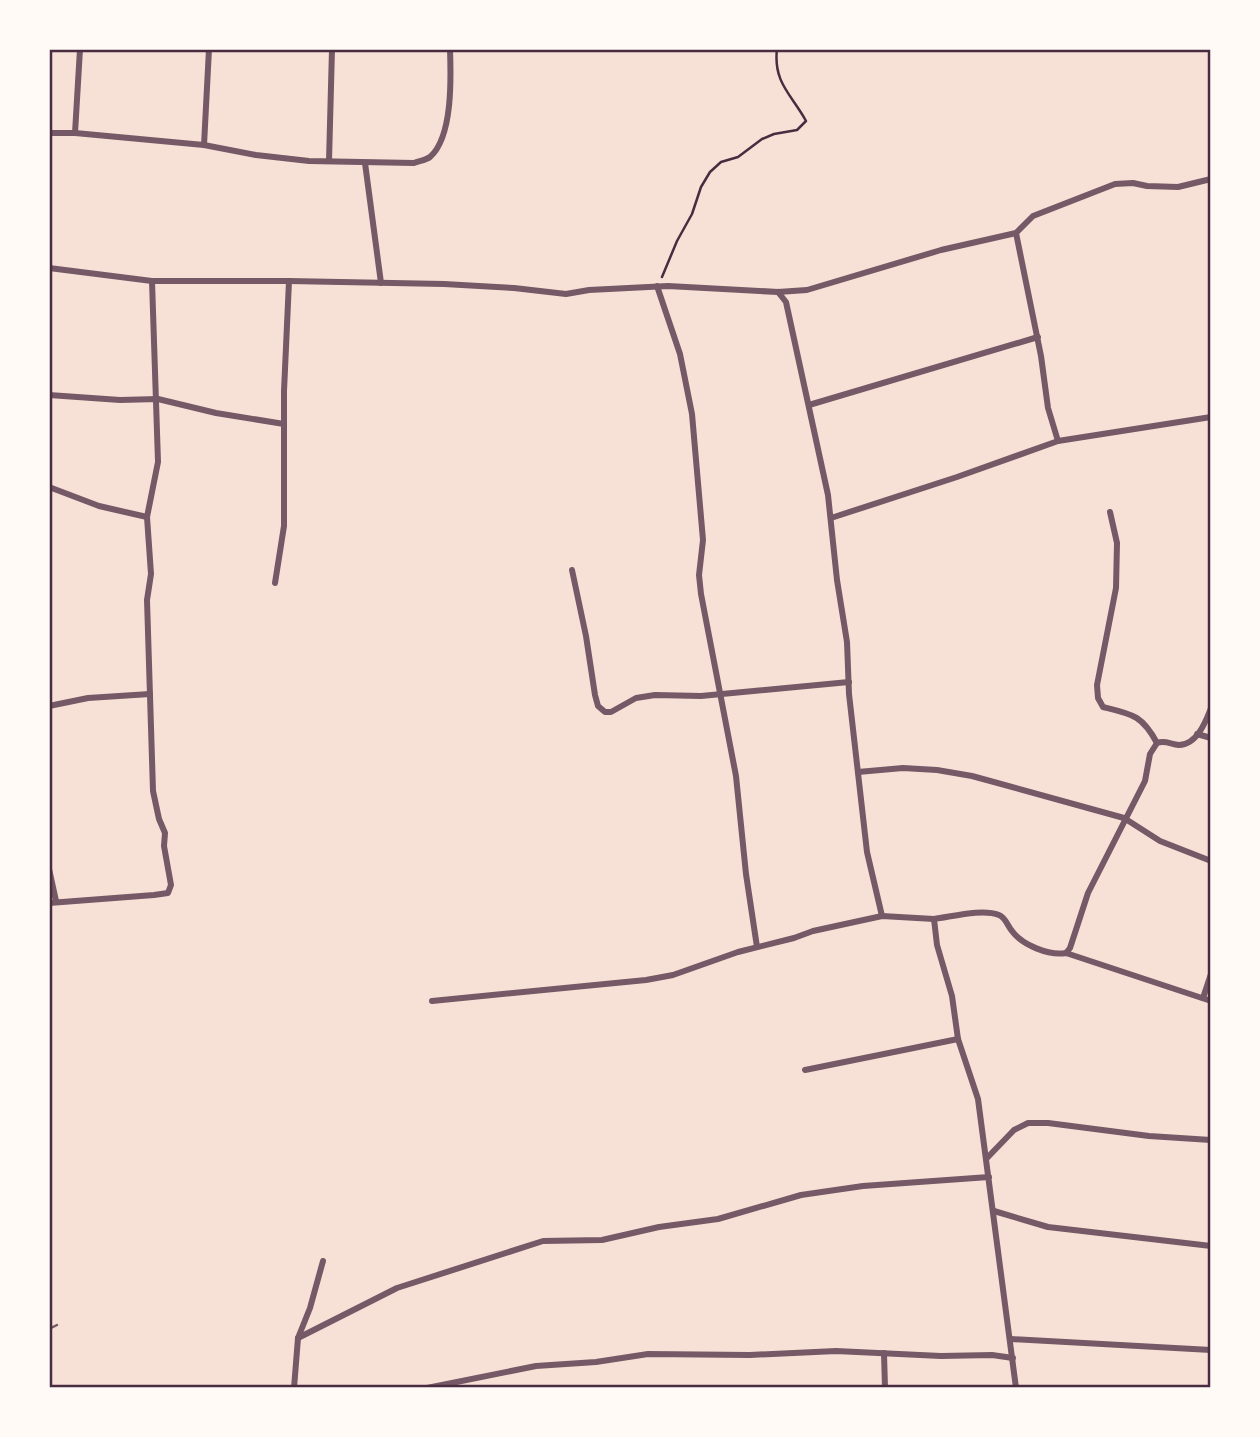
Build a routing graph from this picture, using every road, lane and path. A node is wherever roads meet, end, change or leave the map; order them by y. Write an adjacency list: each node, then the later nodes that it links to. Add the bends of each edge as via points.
1 (80, 49): 7 (street)
2 (209, 49): 8 (street)
3 (331, 49): 9 (street)
4 (450, 49): 10 (street, via 445,131 438,146 429,158 414,163)
5 (777, 49): 17 (path, via 782,87 806,121 797,130 762,139 710,172)
6 (49, 132): 7 (street)
7 (75, 133): 8 (street)
8 (204, 145): 9 (street)
9 (329, 162): 10 (street)
10 (365, 163): 16 (street)
11 (1211, 179): 12 (street, via 1178,187 1115,184 1033,216)
12 (1016, 233): 18 (street, via 807,290); 19 (street)
13 (49, 268): 14 (street)
14 (152, 281): 15 (street); 21 (street)
15 (289, 281): 16 (street); 24 (street)
16 (381, 283): 17 (street, via 514,288 547,294)
17 (657, 286): 18 (street); 34 (street, via 680,354 692,414 702,526 701,594)
18 (778, 292): 22 (street, via 786,302)
19 (1038, 337): 22 (street); 25 (street, via 1048,408)
20 (49, 395): 21 (street)
21 (158, 399): 24 (street); 28 (street, via 158,462)
22 (809, 405): 29 (street)
23 (1211, 417): 25 (street)
24 (284, 424): 31 (street, via 284,526)
25 (1058, 440): 29 (street)
26 (49, 487): 28 (street, via 99,506)
27 (1110, 512): 39 (street, via 1117,543 1116,588 1098,698 1103,707 1134,715 1147,724)
28 (147, 517): 33 (street, via 152,563 147,600)
29 (831, 518): 32 (street)
30 (572, 570): 34 (street, via 595,695 605,712 636,698)
31 (275, 583)
32 (849, 682): 34 (street); 40 (street)
33 (150, 694): 35 (street); 44 (street, via 153,791 165,833 168,892)
34 (722, 694): 47 (street)
35 (49, 706)
36 (1211, 708): 37 (street)
37 (1197, 734): 38 (street); 39 (street, via 1181,745)
38 (1211, 738)
39 (1157, 743): 41 (street)
40 (859, 772): 41 (street, via 903,768 972,776); 45 (street, via 867,852)
41 (1124, 818): 42 (street, via 1160,841); 48 (street, via 1087,893)
42 (1211, 861)
43 (49, 869): 44 (street)
44 (53, 902)
45 (882, 916): 46 (street); 47 (street)
46 (934, 919): 48 (street, via 996,914 1024,943); 53 (street)
47 (757, 947): 51 (street, via 646,980)
48 (1066, 953): 50 (street)
49 (1211, 974): 50 (street)
50 (1203, 998): 52 (street)
51 (432, 1001)
52 (1211, 1001)
53 (958, 1039): 54 (street); 56 (street, via 978,1098)
54 (805, 1070)
55 (1211, 1140): 56 (street, via 1028,1123 1014,1130)
56 (987, 1158): 57 (street)
57 (989, 1177): 58 (street); 63 (street, via 850,1187 801,1195 718,1219 602,1240 542,1241 397,1288)
58 (994, 1211): 59 (street, via 1048,1227); 64 (street)
59 (1211, 1246)
60 (323, 1261): 63 (street)
61 (57, 1325): 62 (lane)
62 (49, 1329)
63 (298, 1338): 68 (street)
64 (1011, 1339): 65 (street); 67 (street)
65 (1211, 1350)
66 (884, 1353): 67 (street); 69 (street, via 648,1354 536,1366); 70 (street)
67 (1013, 1358): 71 (street)
68 (294, 1388)
69 (427, 1388)
70 (885, 1388)
71 (1016, 1388)

